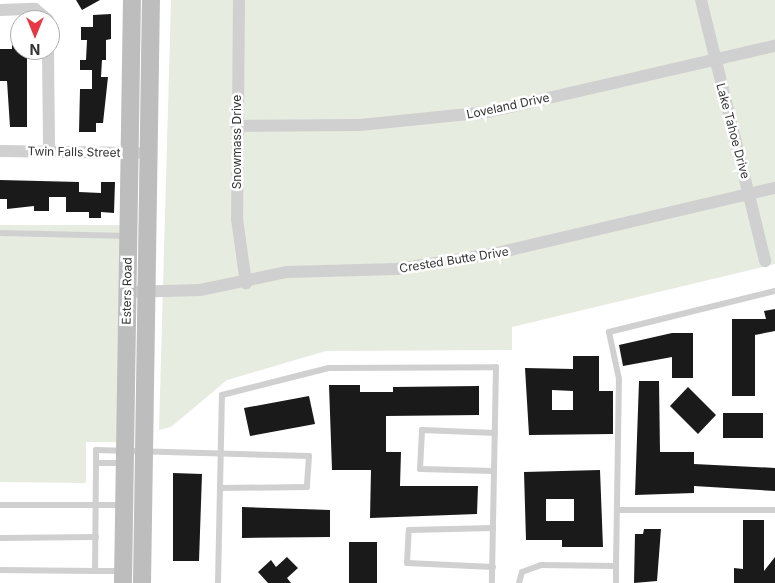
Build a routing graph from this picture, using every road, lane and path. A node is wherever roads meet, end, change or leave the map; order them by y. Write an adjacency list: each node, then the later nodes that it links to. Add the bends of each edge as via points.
1 (132, 0): 11 (main road, Esters Road)
2 (151, 0): 11 (main road, Esters Road)
3 (239, 0): 8 (street, Snowmass Drive)
4 (701, 0): 6 (street, Lake Tahoe Drive)
5 (775, 46): 6 (street, Loveland Drive)
6 (715, 59): 8 (street, Loveland Drive, via 471,114 360,125); 13 (street, Lake Tahoe Drive)
7 (48, 60): 10 (street)
8 (236, 126): 17 (street, Snowmass Drive, via 237,219)
9 (0, 151): 10 (street, Twin Falls Street)
10 (49, 152): 11 (street, Twin Falls Street)
11 (140, 153): 15 (main road, Esters Road); 20 (main road, Esters Road)
12 (775, 188): 13 (street, Crested Butte Drive)
13 (749, 192): 16 (street, Lake Tahoe Drive); 17 (street, Crested Butte Drive, via 502,253 397,269 287,272)
14 (0, 233): 15 (lane)
15 (129, 236): 19 (main road, Esters Road)
16 (765, 261)
17 (246, 283): 20 (street, Crested Butte Drive, via 200,290)
18 (775, 291): 31 (lane, via 609,332 618,379)
19 (127, 292): 20 (street, Crested Butte Drive); 24 (main road, Esters Road)
20 (145, 292): 22 (main road, Esters Road)
21 (495, 433): 23 (lane, via 496,367 329,368 222,395); 26 (lane); 26 (lane, via 422,430 420,469)
22 (144, 452): 23 (lane); 24 (lane); 41 (main road, Esters Road)
23 (221, 454): 27 (lane); 27 (lane, via 309,456 307,487)
24 (124, 457): 25 (lane); 25 (lane, via 96,450); 28 (main road, Esters Road)
25 (96, 463): 30 (lane)
26 (494, 471): 33 (lane)
27 (220, 488): 42 (lane)
28 (124, 504): 30 (lane); 40 (main road, Esters Road)
29 (0, 505): 30 (lane)
30 (96, 505): 35 (lane)
31 (618, 510): 32 (lane); 36 (lane)
32 (775, 510)
33 (493, 528): 37 (lane); 37 (lane, via 409,530 407,563)
34 (0, 538): 35 (lane)
35 (96, 538): 39 (lane)
36 (616, 566): 44 (lane, via 541,565 522,572); 45 (lane)
37 (493, 567): 43 (lane)
38 (0, 570): 39 (lane)
39 (95, 571): 40 (lane)
40 (123, 577)
41 (142, 583)
42 (218, 583)
43 (492, 583)
44 (519, 583)
45 (616, 583)

